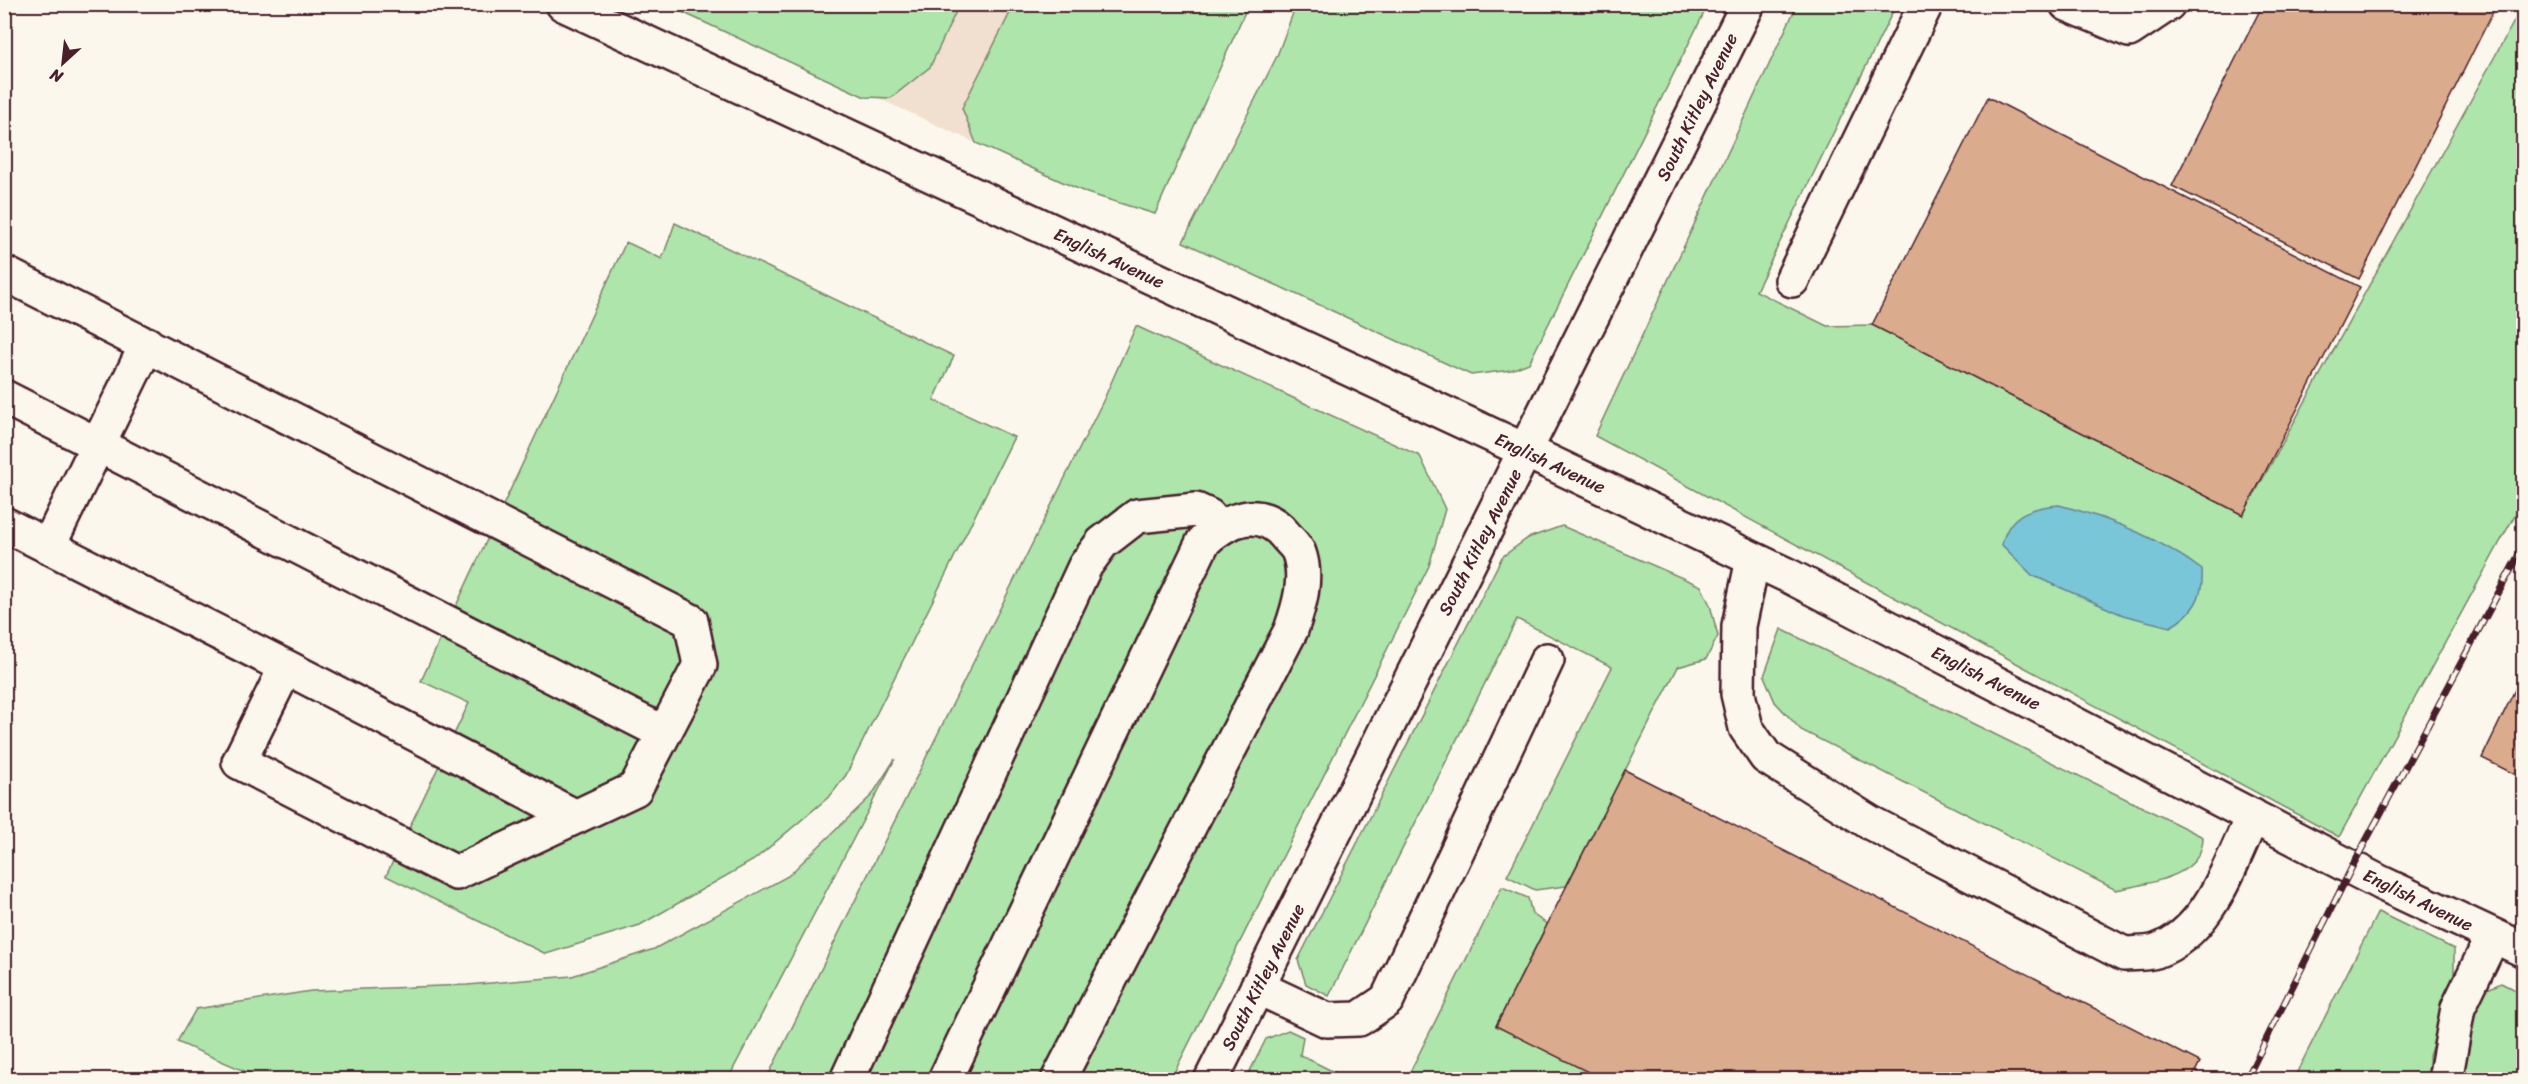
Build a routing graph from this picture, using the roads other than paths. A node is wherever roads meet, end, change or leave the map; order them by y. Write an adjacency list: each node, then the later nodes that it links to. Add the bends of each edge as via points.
1 (562, 4): 11 (street, English Avenue)
2 (1748, 4): 11 (street, South Kitley Avenue)
3 (1926, 4): 7 (street)
4 (2067, 4): 5 (street, via 2129,30)
5 (2168, 4)
6 (4, 273): 8 (street)
7 (1792, 280)
8 (147, 344): 10 (street); 18 (street, via 691,621 700,665)
9 (4, 397): 10 (street)
10 (98, 445): 14 (street); 18 (street)
11 (1526, 451): 15 (street, English Avenue); 23 (street, South Kitley Avenue)
12 (4, 524): 14 (street)
13 (1219, 529): 24 (street, via 1209,516 1196,510 1137,516 1102,543 1085,566); 25 (street, via 1203,542); 26 (street, via 1238,518 1260,517 1278,525 1299,552 1303,579 1297,610 1291,630)
14 (48, 547): 17 (street)
15 (1753, 559): 19 (street, English Avenue); 19 (street, via 1739,626 1738,694 1746,728 1766,757 1869,822 2124,954 2155,951 2185,934 2208,907)
16 (1546, 660): 23 (street, via 1387,1000 1359,1019 1327,1020)
17 (286, 667): 20 (street); 20 (street, via 239,762 456,873)
18 (664, 733): 20 (street, via 635,789)
19 (2253, 816): 21 (street, English Avenue)
20 (576, 817)
21 (2493, 936): 22 (street, English Avenue); 28 (street, via 2458,1008)
22 (2523, 950)
23 (1257, 987): 27 (street, South Kitley Avenue)
24 (847, 1080)
25 (945, 1080)
26 (1058, 1080)
27 (1211, 1080)
28 (2445, 1080)

